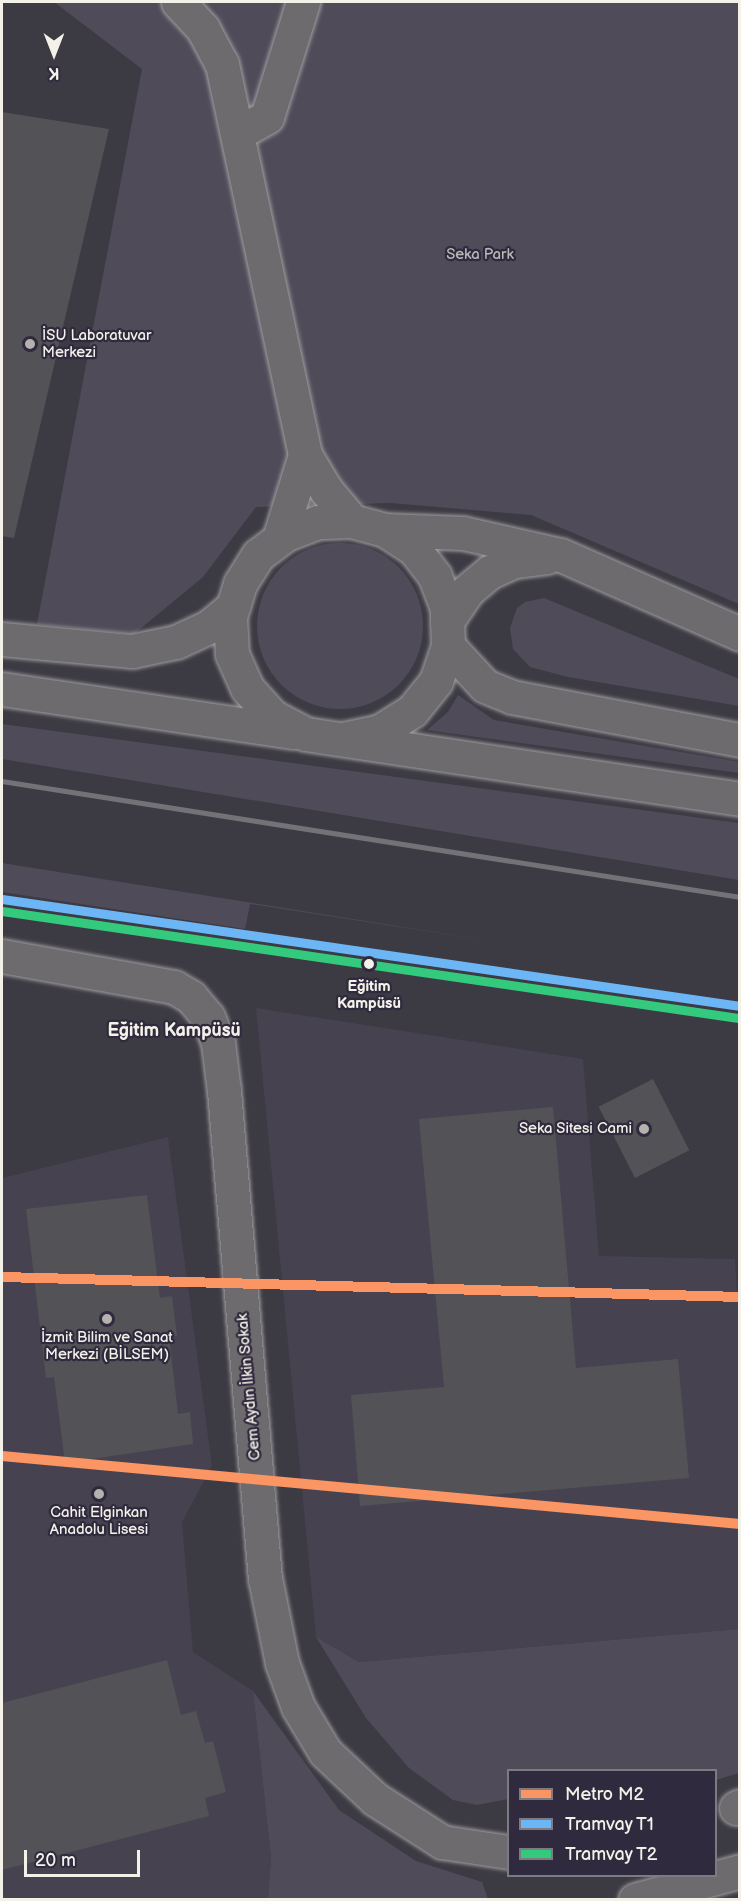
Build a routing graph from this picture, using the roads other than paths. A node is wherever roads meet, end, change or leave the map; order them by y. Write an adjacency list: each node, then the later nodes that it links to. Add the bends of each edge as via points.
1 (178, 2): 3 (main road, via 203,29 222,64)
2 (303, 2): 3 (main road, via 267,117)
3 (238, 133): 4 (main road)
4 (305, 455): 5 (main road, via 326,490); 7 (main road)
5 (352, 521): 6 (main road); 7 (main road, via 318,522)
6 (385, 530): 8 (main road, via 463,533); 10 (main road, via 414,549 435,576 447,608)
7 (279, 539): 9 (main road, via 258,555 240,584)
8 (561, 555): 10 (main road, via 515,561 490,572 467,591); 11 (main road)
9 (233, 607): 12 (main road, via 210,626 176,642 132,651); 14 (main road, via 232,654 247,688 272,716)
10 (448, 633): 15 (main road, via 436,681 412,711 380,731); 16 (main road, via 485,686 512,697)
11 (740, 634)
12 (2, 639)
13 (2, 689): 14 (main road)
14 (306, 734): 15 (main road)
15 (344, 739): 17 (main road)
16 (740, 740)
17 (740, 799)
18 (2, 956): 19 (main road, Cem Aydın İlkin Sokak, via 174,987 192,997 207,1017 218,1043 265,1578 282,1664 298,1707 326,1752 375,1799 442,1842)
19 (507, 1852)
20 (740, 1871): 21 (main road)
21 (635, 1899)

